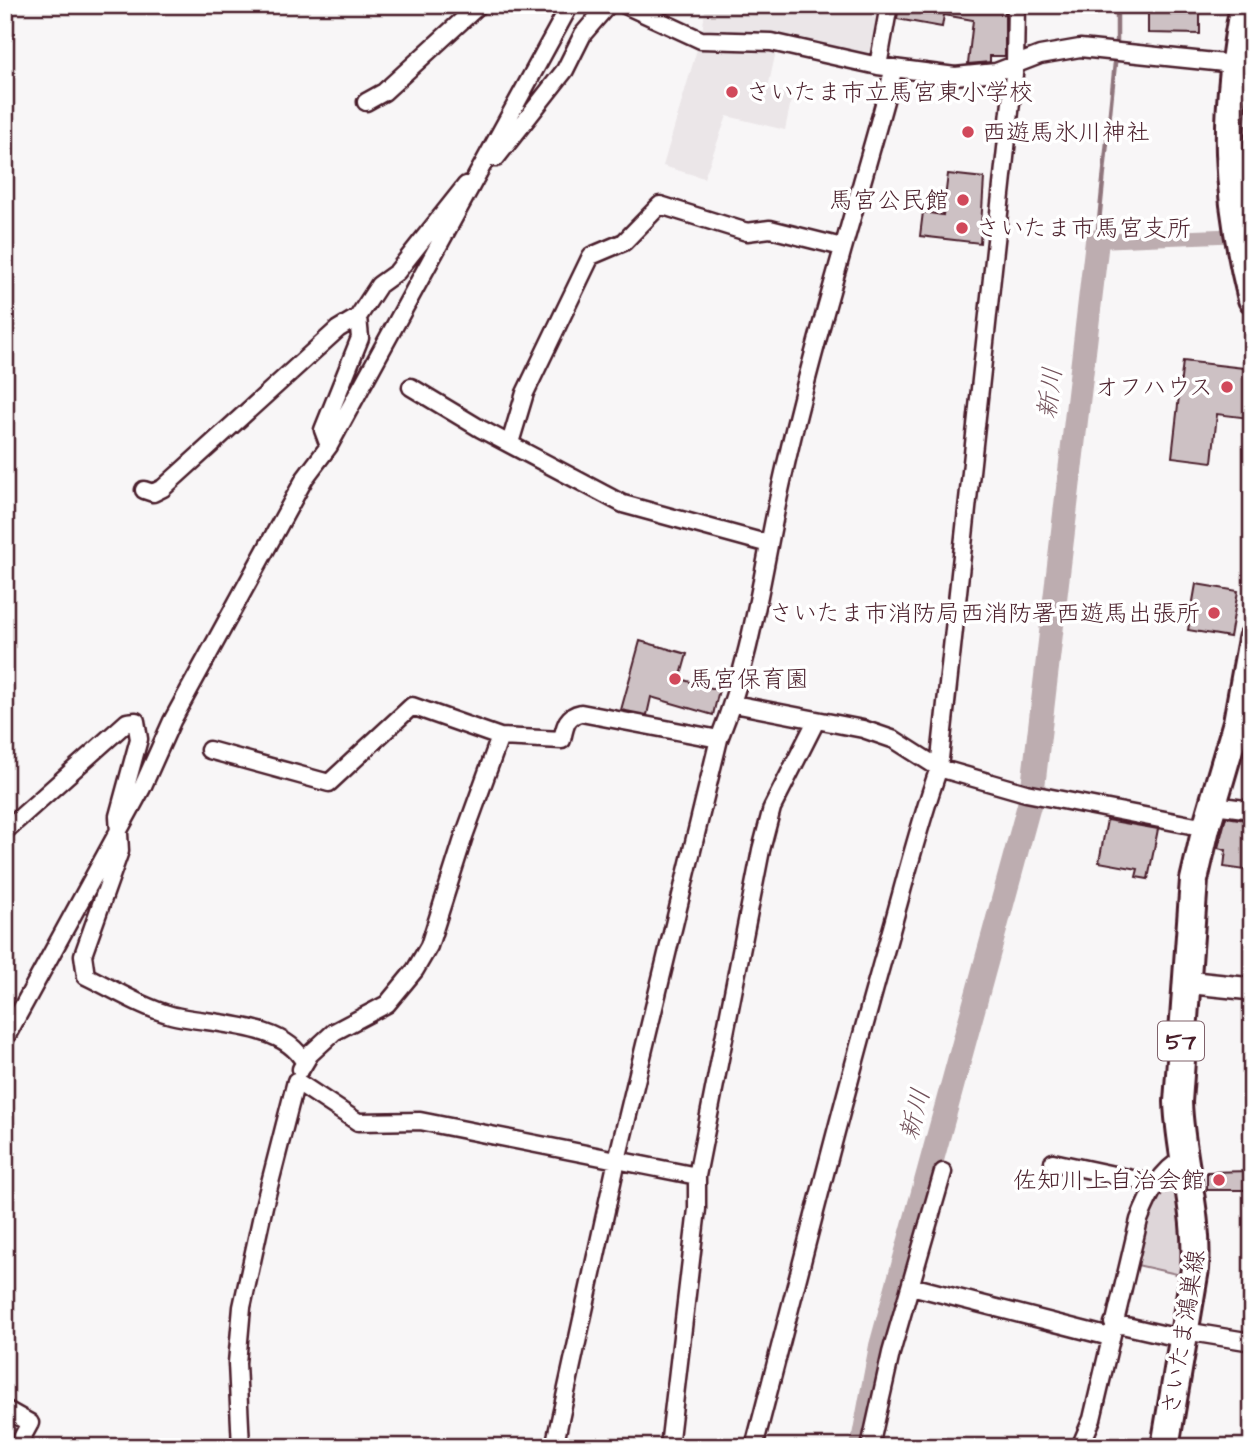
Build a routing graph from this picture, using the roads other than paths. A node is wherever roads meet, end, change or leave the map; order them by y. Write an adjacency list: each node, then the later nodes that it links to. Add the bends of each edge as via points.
1 (479, 5): 13 (street, via 384,92)
2 (570, 5): 14 (street)
3 (589, 5): 9 (street)
4 (608, 5): 9 (street)
5 (625, 5): 11 (street, via 701,40 771,42)
6 (889, 5): 11 (street)
7 (1017, 5): 10 (street)
8 (1244, 5): 12 (main road)
9 (583, 34): 14 (street, via 552,88 498,156)
10 (1015, 65): 11 (street, via 976,76); 12 (street, via 1080,48); 31 (street)
11 (886, 67): 17 (street)
12 (1239, 77): 15 (main road)
13 (366, 102)
14 (483, 167): 19 (street, via 444,208 397,272 379,285); 22 (street)
15 (1240, 168): 16 (main road)
16 (1244, 226): 18 (main road)
17 (842, 247): 21 (street, via 770,229 747,232 660,205 624,242 591,256 525,393); 24 (street)
18 (1252, 299)
19 (358, 317): 22 (street, via 360,338 323,430); 23 (street, via 338,329 163,488 153,493)
20 (411, 387): 21 (street)
21 (510, 443): 24 (street, via 623,504)
22 (328, 446): 35 (street, via 305,478 172,721)
23 (144, 490)
24 (769, 544): 26 (street)
25 (1251, 648): 33 (main road, さいたま鴻巣線 / 57, via 1237,722)
26 (734, 704): 27 (street); 29 (street)
27 (816, 721): 31 (street, via 895,740); 45 (street, via 772,808 761,850)
28 (500, 737): 29 (street, via 562,740 566,720 581,713); 30 (street, via 412,706 329,783); 39 (street, via 429,946 387,1004 334,1032)
29 (719, 739): 42 (street)
30 (209, 750)
31 (939, 768): 33 (street, via 1026,793); 56 (street, via 916,830 863,1024)
32 (1252, 810): 33 (street)
33 (1210, 816): 36 (main road, さいたま鴻巣線 / 57, via 1191,900)
34 (5, 831): 35 (street, via 127,722 136,721 139,739)
35 (117, 834): 38 (street); 39 (street, via 120,851 83,955 86,976 169,1014 254,1030 284,1041)
36 (1185, 982): 37 (street); 41 (main road, さいたま鴻巣線 / 57, via 1178,1102)
37 (1252, 989)
38 (5, 1039)
39 (304, 1062): 40 (street)
40 (296, 1081): 42 (street, via 358,1122 419,1121); 53 (street, via 243,1307 237,1363)
41 (1184, 1158): 46 (street); 49 (main road, さいたま鴻巣線 / 57, via 1197,1242)
42 (617, 1160): 45 (street); 54 (street)
43 (1053, 1162): 46 (street)
44 (943, 1172): 47 (street)
45 (697, 1177): 55 (street)
46 (1156, 1184): 48 (street, via 1139,1220)
47 (912, 1286): 48 (street); 57 (street)
48 (1112, 1330): 49 (street); 58 (street, via 1092,1419)
49 (1184, 1335): 50 (street); 59 (main road, さいたま鴻巣線 / 57)
50 (1252, 1342)
51 (5, 1409): 52 (street, via 30,1423)
52 (17, 1447)
53 (241, 1447)
54 (554, 1447)
55 (669, 1447)
56 (754, 1447)
57 (870, 1447)
58 (1080, 1447)
59 (1165, 1447)

